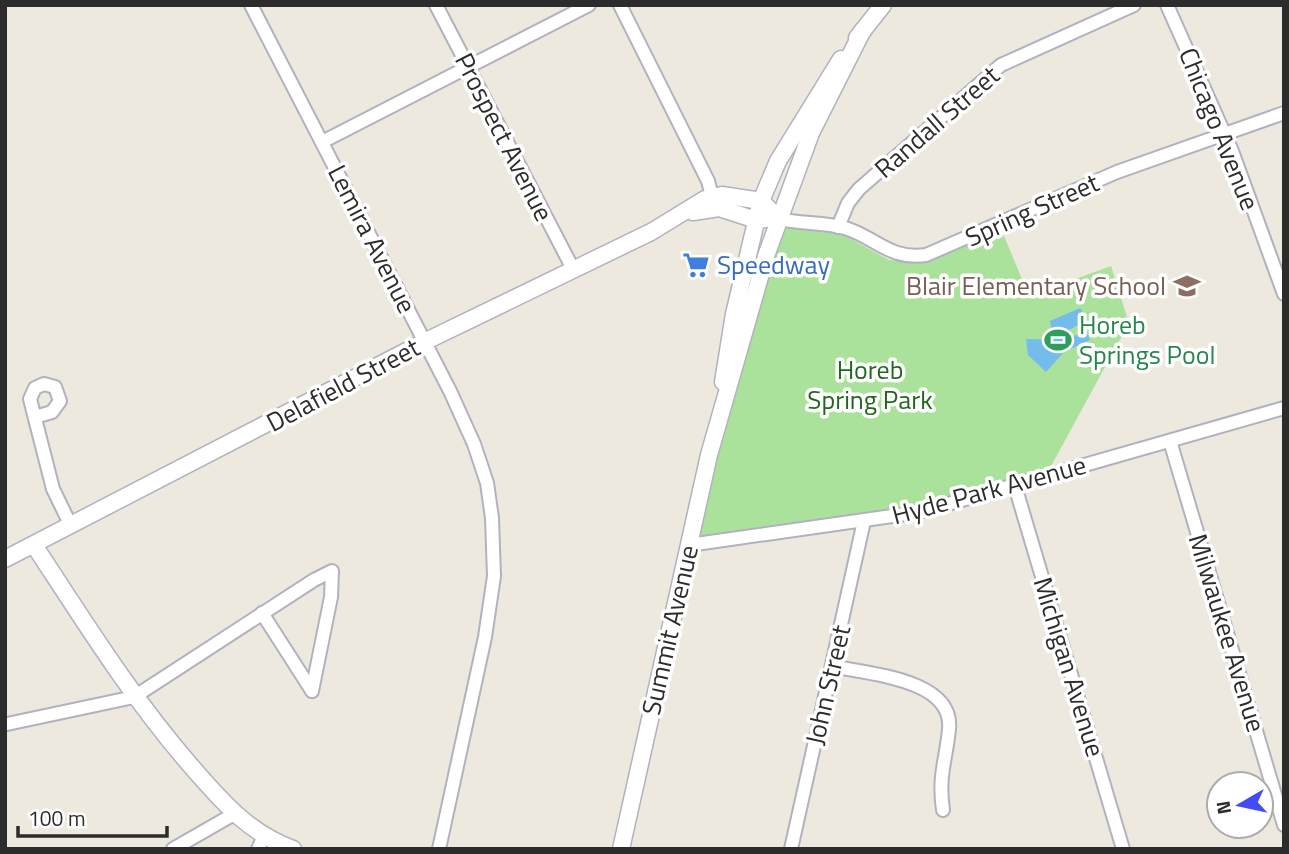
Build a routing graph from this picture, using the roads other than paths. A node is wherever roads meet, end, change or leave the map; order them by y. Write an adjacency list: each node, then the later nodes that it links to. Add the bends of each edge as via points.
1 (251, 5): 12 (street, Lemira Avenue)
2 (436, 5): 9 (street, Prospect Avenue)
3 (589, 5): 9 (street)
4 (620, 5): 13 (street)
5 (883, 5): 8 (street)
6 (1134, 5): 18 (street, Randall Street, via 1001,65 859,189)
7 (1167, 5): 11 (street, Chicago Avenue)
8 (863, 30): 14 (street, via 802,120); 16 (street, via 811,133)
9 (468, 67): 12 (street); 19 (street, Prospect Avenue)
10 (1284, 113): 11 (street, Spring Street)
11 (1224, 134): 18 (street, Spring Street, via 1117,172 926,255 894,254); 20 (street, Chicago Avenue)
12 (323, 142): 21 (street, Lemira Avenue)
13 (712, 196): 14 (street); 15 (street, Delafield Street)
14 (761, 201): 16 (street); 17 (street, Summit Avenue)
15 (682, 214): 17 (street, Delafield Street, via 719,208); 19 (street, Delafield Street)
16 (779, 219): 17 (street, Delafield Street); 18 (street, Spring Street); 23 (street, Summit Avenue)
17 (756, 220): 23 (street, Summit Avenue, via 724,369)
18 (838, 227)
19 (573, 269): 21 (street, Delafield Street)
20 (1284, 294)
21 (424, 342): 28 (street, Delafield Street); 42 (street, Lemira Avenue, via 480,459 495,547 491,606)
22 (1284, 408): 25 (street, Hyde Park Avenue)
23 (722, 412): 30 (street, Summit Avenue)
24 (35, 417): 28 (street, via 52,489)
25 (1170, 440): 26 (street, Hyde Park Avenue); 38 (street, Milwaukee Avenue)
26 (1015, 486): 27 (street, Hyde Park Avenue, via 920,512); 45 (street, Michigan Avenue)
27 (864, 521): 30 (street, Hyde Park Avenue); 33 (street, John Street)
28 (71, 526): 29 (street, Delafield Street)
29 (34, 545): 31 (street, Delafield Street); 34 (street)
30 (689, 545): 43 (street, Summit Avenue)
31 (5, 559)
32 (262, 613): 32 (street, via 332,571 312,691); 34 (street)
33 (832, 666): 36 (street, via 921,687 938,696 950,722 939,780); 44 (street, John Street)
34 (134, 697): 35 (street); 37 (street)
35 (7, 724)
36 (943, 810)
37 (234, 814): 39 (street); 40 (street)
38 (1284, 825)
39 (261, 842): 41 (street)
40 (173, 849)
41 (293, 849)
42 (439, 849)
43 (621, 849)
44 (791, 849)
45 (1123, 849)

